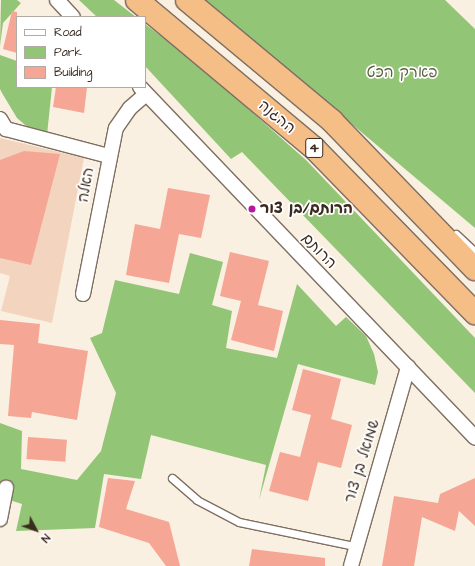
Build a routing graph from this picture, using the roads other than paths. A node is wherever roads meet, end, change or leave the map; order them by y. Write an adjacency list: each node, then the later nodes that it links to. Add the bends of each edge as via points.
1 (57, 0): 4 (street)
2 (137, 0): 14 (highway, ההגנה / 4, via 314,148)
3 (187, 0): 7 (highway, 4)
4 (72, 16)
5 (143, 90): 8 (street, האלה, via 116,128); 15 (street, הרותם)
6 (0, 119): 8 (street, via 6,129)
7 (332, 121): 9 (lane); 12 (highway, 4)
8 (109, 156): 13 (street, האלה)
9 (435, 215)
10 (452, 231): 11 (lane)
11 (475, 252)
12 (475, 269)
13 (83, 294)
14 (475, 313)
15 (408, 367): 16 (street, הרותם); 20 (street, שמואל בן צור)
16 (475, 438)
17 (172, 478): 20 (lane, via 197,500 239,522)
18 (6, 488): 19 (street)
19 (0, 519)
20 (354, 546): 21 (street, שמואל בן צור)
21 (351, 566)

